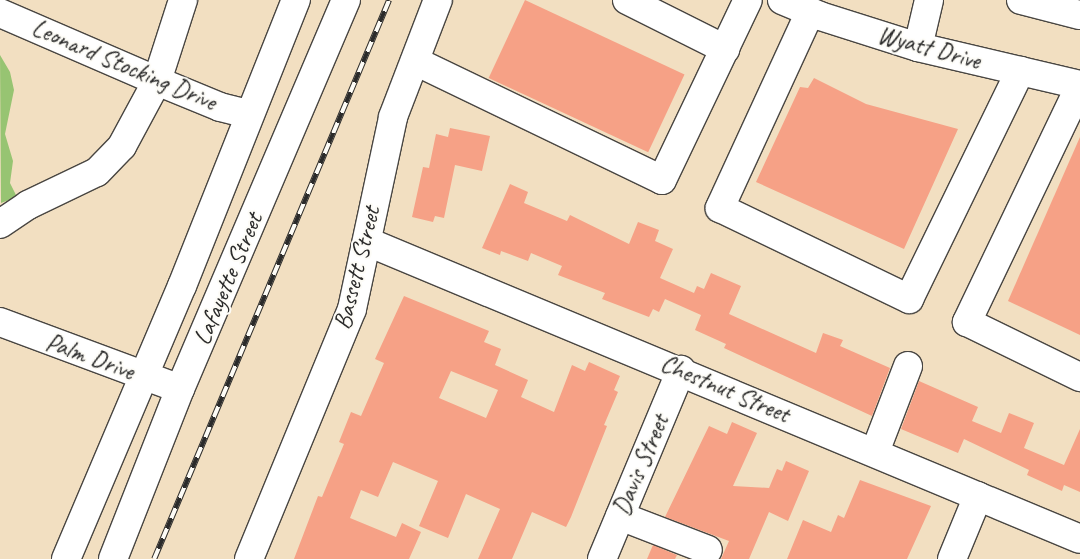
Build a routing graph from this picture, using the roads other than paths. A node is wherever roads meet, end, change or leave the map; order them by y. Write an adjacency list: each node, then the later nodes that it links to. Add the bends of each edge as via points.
1 (183, 0): 17 (street)
2 (296, 0): 19 (street, Lafayette Street)
3 (346, 0): 27 (street, Lafayette Street)
4 (438, 0): 15 (street, Bassett Street)
5 (627, 0): 14 (street)
6 (748, 0): 14 (street)
7 (782, 0): 11 (street, Wyatt Drive)
8 (929, 0): 13 (street)
9 (1021, 0): 10 (street)
10 (1069, 8)
11 (810, 12): 13 (street, Wyatt Drive); 16 (street, via 720,208 909,298)
12 (0, 13): 17 (street, Leonard Stocking Drive)
13 (918, 47): 16 (street, Wyatt Drive)
14 (725, 49): 15 (street, via 662,180)
15 (415, 61): 21 (street, Bassett Street, via 393,117)
16 (1020, 71): 18 (street, Wyatt Drive)
17 (157, 81): 19 (street, Leonard Stocking Drive, via 220,107); 20 (street, via 122,146 97,172 28,205)
18 (1080, 86): 26 (street, via 967,322)
19 (248, 114): 25 (street, Lafayette Street)
20 (0, 224)
21 (368, 242): 24 (street, Chestnut Street); 35 (street, Bassett Street, via 352,309)
22 (0, 322): 25 (street, Palm Drive)
23 (908, 366): 28 (street)
24 (681, 370): 28 (street, Chestnut Street); 30 (street, Davis Street)
25 (143, 377): 27 (street, Palm Drive); 33 (street, Lafayette Street)
26 (1080, 377)
27 (180, 389): 34 (street, Lafayette Street)
28 (875, 452): 29 (street, Chestnut Street)
29 (978, 496): 31 (street, Chestnut Street); 37 (street)
30 (620, 516): 32 (street); 36 (street, Davis Street)
31 (1080, 539)
32 (708, 550)
33 (66, 559)
34 (113, 559)
35 (249, 559)
36 (602, 559)
37 (952, 559)

